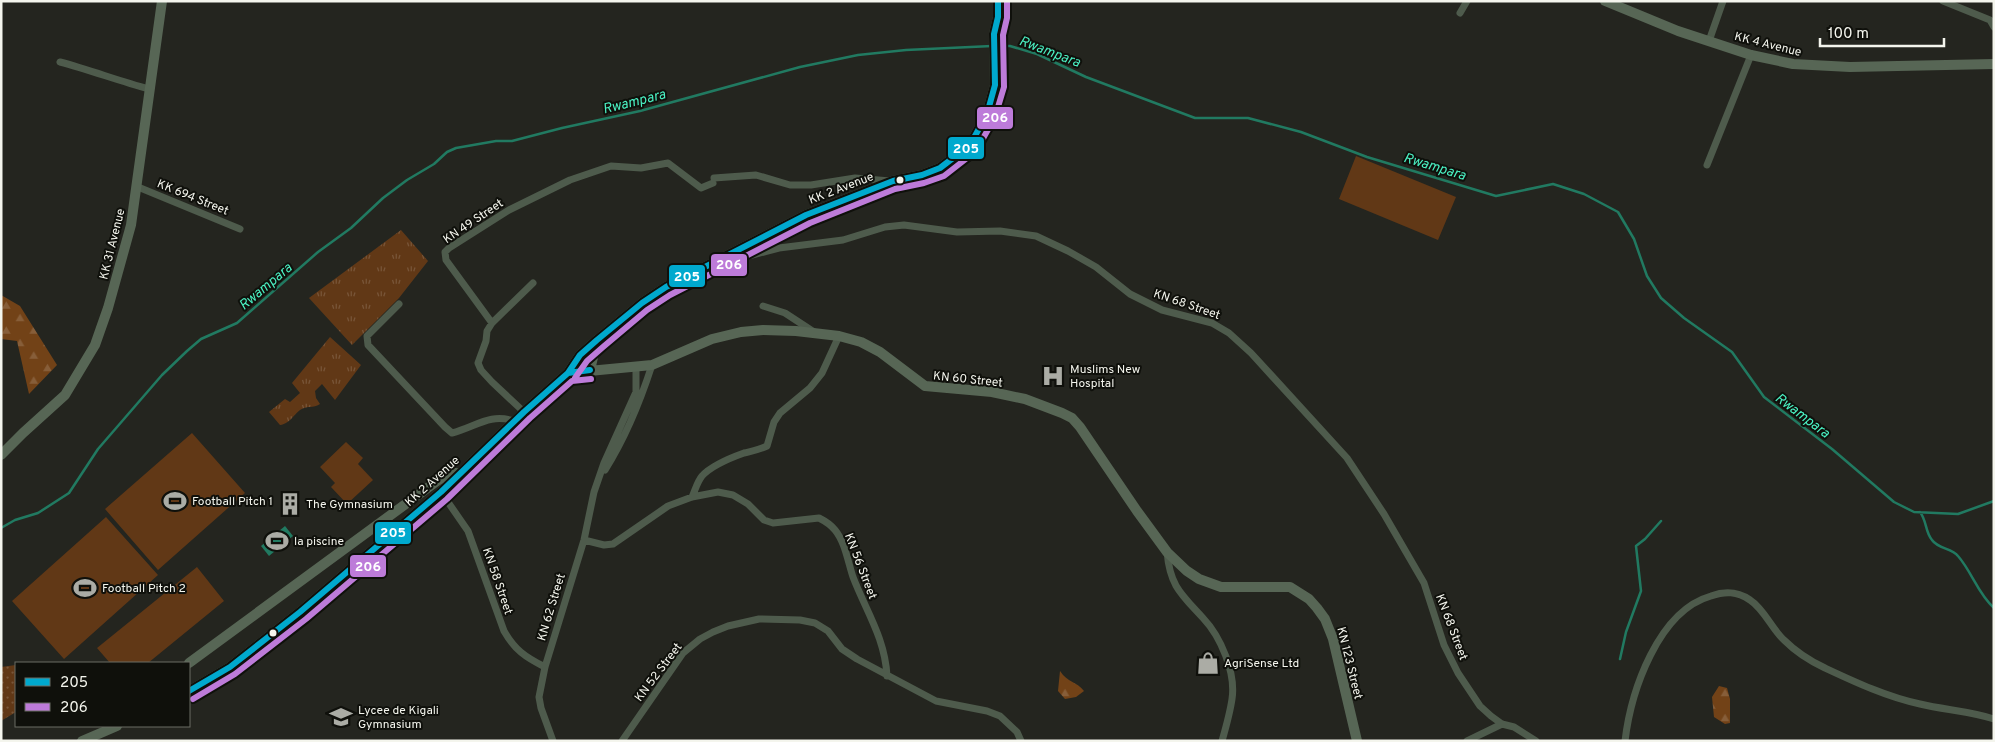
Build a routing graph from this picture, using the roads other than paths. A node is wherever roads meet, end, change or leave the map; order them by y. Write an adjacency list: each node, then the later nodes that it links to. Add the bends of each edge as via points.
1 (162, 1): 14 (main road, KK 31 Avenue)
2 (998, 1): 16 (main road, KK 2 Avenue, via 994,34 996,77 987,114 970,145 940,168)
3 (1466, 1): 8 (street)
4 (1605, 1): 7 (main road, KK 4 Avenue)
5 (1723, 1): 10 (street)
6 (1943, 1): 9 (street, via 1990,20)
7 (1615, 4): 10 (main road, KK 4 Avenue)
8 (1460, 13)
9 (1994, 27)
10 (1709, 41): 11 (main road, KK 4 Avenue)
11 (1751, 54): 13 (main road, KK 4 Avenue, via 1824,67); 15 (street)
12 (60, 62): 14 (street)
13 (1994, 64)
14 (149, 89): 17 (main road, KK 31 Avenue)
15 (1707, 165)
16 (893, 181): 19 (main road, KK 2 Avenue, via 806,215); 23 (street, KN 49 Street, via 854,178 790,185 756,175 713,181 701,188 668,163 641,168 611,166 570,180 509,210 445,252 446,260)
17 (138, 187): 18 (street, KK 694 Street); 33 (main road, KK 31 Avenue, via 131,225 95,344 65,395)
18 (240, 229)
19 (698, 270): 26 (main road, KK 2 Avenue, via 642,303); 46 (street, KN 68 Street, via 779,248 843,240 885,227 1000,231 1036,236 1068,250 1130,294 1162,310 1212,322 1251,353 1347,458 1424,583 1444,645 1458,673 1480,706)
20 (533, 283): 23 (street)
21 (399, 304): 32 (street, via 367,336 368,345 445,427 452,433 489,419)
22 (763, 306): 24 (street, via 785,313)
23 (492, 323): 31 (street, via 478,363 492,382)
24 (816, 334): 25 (main road, KN 60 Street); 27 (main road, KN 60 Street, via 763,330 741,332 712,339)
25 (839, 336): 37 (street, via 822,373 774,422 767,446 718,464 701,477); 39 (main road, KN 60 Street, via 880,352 924,386 1009,396 1072,418)
26 (597, 340): 29 (main road); 30 (main road, KK 2 Avenue, via 580,355)
27 (652, 365): 28 (main road, KN 60 Street); 35 (street, KN 62 Street, via 631,422)
28 (636, 367): 29 (main road, KN 60 Street); 35 (street, KN 62 Street, via 636,392)
29 (590, 370): 30 (main road)
30 (568, 373): 31 (main road, KK 2 Avenue)
31 (524, 412): 32 (main road, KK 2 Avenue)
32 (514, 421): 34 (main road, KK 2 Avenue)
33 (1, 455)
34 (460, 474): 36 (main road, KK 2 Avenue); 41 (main road, via 451,472 437,481)
35 (599, 479): 38 (street, KN 62 Street)
36 (441, 492): 42 (street, KN 58 Street, via 468,532 508,638 520,652); 44 (main road, KK 2 Avenue, via 247,655)
37 (692, 497): 38 (street, KN 56 Street, via 668,506 613,544); 43 (street, KN 56 Street, via 718,492 733,495 764,520 774,523 819,518 828,523 841,541 881,640)
38 (584, 540): 42 (street, KN 62 Street)
39 (1167, 552): 40 (main road, KN 60 Street, via 1187,571 1210,584); 52 (street, via 1176,588 1204,619 1219,641 1228,664 1233,698)
40 (1251, 587): 53 (main road, KN 123 Street, via 1290,587 1309,599 1325,619 1333,639)
41 (190, 662)
42 (545, 667): 49 (street, KN 62 Street, via 539,697)
43 (887, 676): 50 (street, KN 52 Street, via 842,649 828,631 815,623 760,619 728,626 700,639 683,653); 51 (street, KN 52 Street, via 936,701 1000,716 1017,732)
44 (190, 691)
45 (1994, 719): 56 (street, via 1887,695 1823,667 1784,640 1752,601 1724,592 1691,604 1667,626 1633,698)
46 (1502, 724): 54 (street); 55 (street, KN 68 Street, via 1514,727)
47 (115, 727): 48 (main road)
48 (82, 741)
49 (553, 741)
50 (622, 741)
51 (1021, 741)
52 (1222, 741)
53 (1357, 741)
54 (1467, 741)
55 (1536, 741)
56 (1625, 741)

